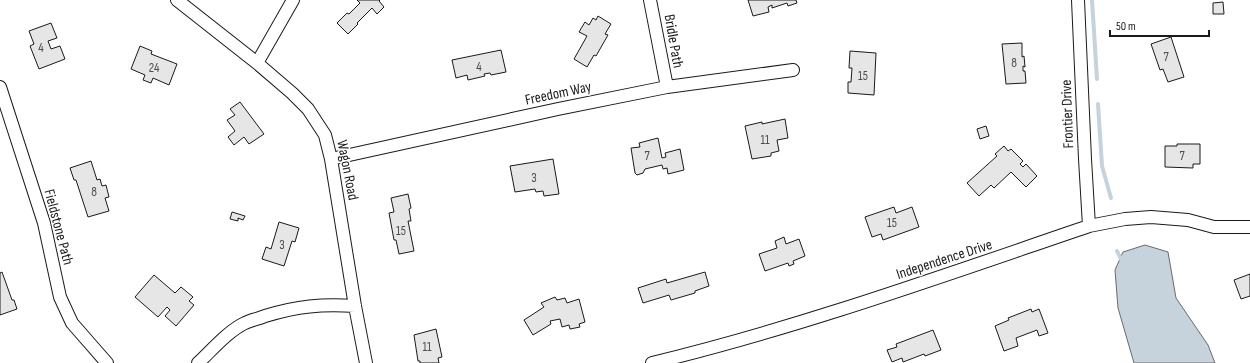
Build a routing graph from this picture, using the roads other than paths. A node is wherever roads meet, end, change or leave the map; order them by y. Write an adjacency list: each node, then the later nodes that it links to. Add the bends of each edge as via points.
1 (177, 0): 5 (street, Wagon Road)
2 (293, 0): 5 (street)
3 (650, 0): 8 (street, Bridle Path)
4 (1078, 0): 10 (street, Frontier Drive)
5 (257, 63): 9 (street, Wagon Road, via 308,109 326,138)
6 (793, 70): 8 (street, Freedom Way)
7 (0, 87): 13 (street, Fieldstone Path, via 44,223 60,297 72,323)
8 (667, 87): 9 (street, Freedom Way)
9 (331, 159): 12 (street, Wagon Road)
10 (1090, 226): 11 (street, Independence Drive, via 1151,217 1188,220 1214,227); 16 (street, Independence Drive, via 852,306)
11 (1250, 228)
12 (355, 306): 14 (street, via 304,306 244,324); 15 (street, Wagon Road)
13 (107, 363)
14 (198, 363)
15 (366, 363)
16 (652, 363)

